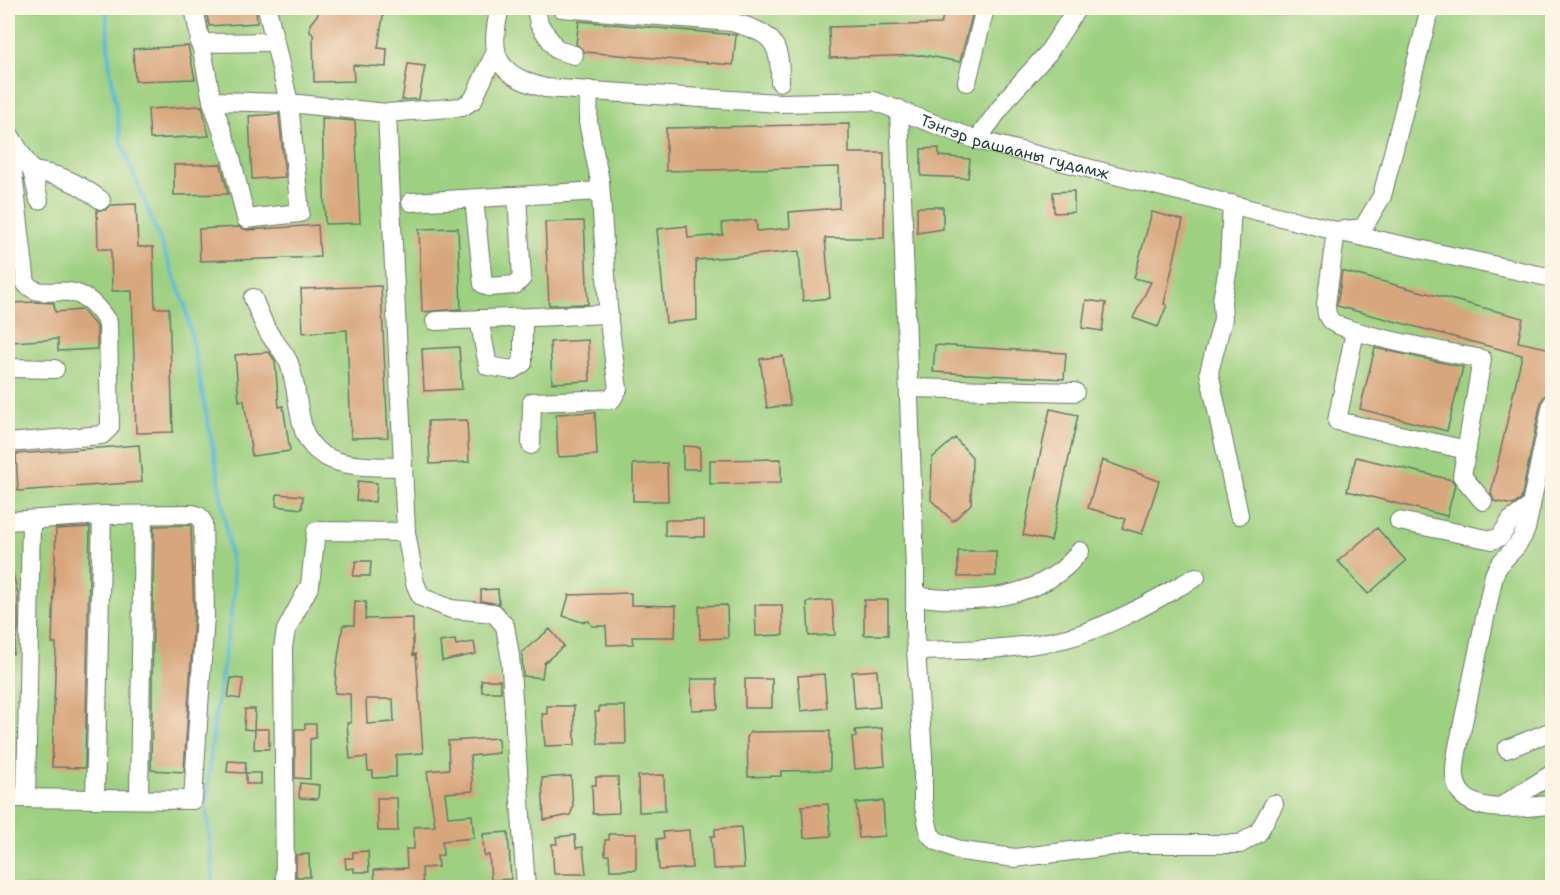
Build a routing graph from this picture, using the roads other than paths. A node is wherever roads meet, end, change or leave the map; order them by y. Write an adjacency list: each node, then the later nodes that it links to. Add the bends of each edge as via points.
1 (194, 8): 11 (street)
2 (267, 8): 10 (street)
3 (500, 8): 12 (street, via 494,30)
4 (536, 8): 13 (street, via 539,24 557,50)
5 (561, 8): 9 (street)
6 (985, 8): 15 (street)
7 (1077, 8): 22 (street, via 1048,53 1009,96)
8 (1430, 8): 31 (street, Тэнгэр рашааны гудамж, via 1382,196 1363,228)
9 (733, 15): 14 (street, via 759,29 774,45 780,58)
10 (274, 42): 11 (street); 18 (street)
11 (199, 43): 17 (street)
12 (495, 53): 16 (street, Тэнгэр рашааны гудамж, via 510,74 532,84); 20 (street, via 473,100 462,107)
13 (574, 55)
14 (780, 82)
15 (967, 82)
16 (589, 90): 19 (street, Тэнгэр рашааны гудамж, via 780,103 874,101); 24 (street, via 588,122)
17 (212, 101): 18 (street); 18 (street, via 246,219 300,213)
18 (289, 103): 20 (street)
19 (899, 109): 22 (street, Тэнгэр рашааны гудамж); 41 (street)
20 (387, 113): 47 (street)
21 (8, 132): 23 (street); 44 (street, via 26,284 37,290 82,294 108,322 110,427 102,435)
22 (977, 140): 30 (street, Тэнгэр рашааны гудамж)
23 (32, 171): 27 (street); 28 (street, via 75,182)
24 (600, 191): 25 (street); 34 (street)
25 (517, 196): 26 (street); 26 (street, via 522,278 515,285 489,287 483,284)
26 (474, 199): 29 (street)
27 (39, 200)
28 (101, 200)
29 (411, 202)
30 (1232, 204): 31 (street, Тэнгэр рашааны гудамж); 51 (street, via 1223,319 1209,372)
31 (1336, 231): 32 (street); 38 (street, via 1326,312 1331,321)
32 (1552, 278)
33 (253, 298): 47 (street, via 266,330 284,352 304,432 313,448 332,460)
34 (609, 314): 35 (street); 45 (street, via 616,395 612,399 532,402)
35 (524, 318): 36 (street); 36 (street, via 525,357 512,370 488,366)
36 (479, 319): 37 (street)
37 (435, 321)
38 (1355, 330): 46 (street, via 1482,359); 46 (street, via 1337,421)
39 (8, 368): 40 (street)
40 (55, 369)
41 (909, 387): 42 (street); 59 (street)
42 (1075, 392)
43 (1552, 404): 49 (street)
44 (8, 443)
45 (531, 445)
46 (1467, 450): 48 (street, via 1462,476)
47 (401, 467): 56 (street)
48 (1483, 501)
49 (1531, 506): 53 (street, via 1492,540); 69 (street, via 1520,543 1495,570 1456,761 1456,780 1465,798 1479,805)
50 (102, 515): 52 (street); 55 (street); 65 (street)
51 (1239, 515)
52 (143, 516): 66 (street); 66 (street, via 193,514 203,522 206,615 193,801)
53 (1399, 520)
54 (8, 521): 55 (street)
55 (32, 521): 64 (street)
56 (406, 532): 70 (street, via 316,531 310,585 286,630 283,648); 71 (street, via 421,597 451,609 494,613 505,626)
57 (1080, 551): 59 (street, via 1069,566 1049,580 1001,595 950,601)
58 (1196, 577): 60 (street, via 1134,611 1068,638 990,649)
59 (915, 596): 60 (street)
60 (916, 651): 67 (street, via 922,802 930,835 949,847 1028,858 1128,844 1240,844 1258,833)
61 (1552, 731): 62 (street)
62 (1507, 749)
63 (1551, 777): 69 (street)
64 (17, 798): 65 (street)
65 (94, 799): 66 (street)
66 (139, 799)
67 (1274, 804)
68 (1552, 805): 69 (street)
69 (1500, 807)
70 (285, 888)
71 (526, 888)

